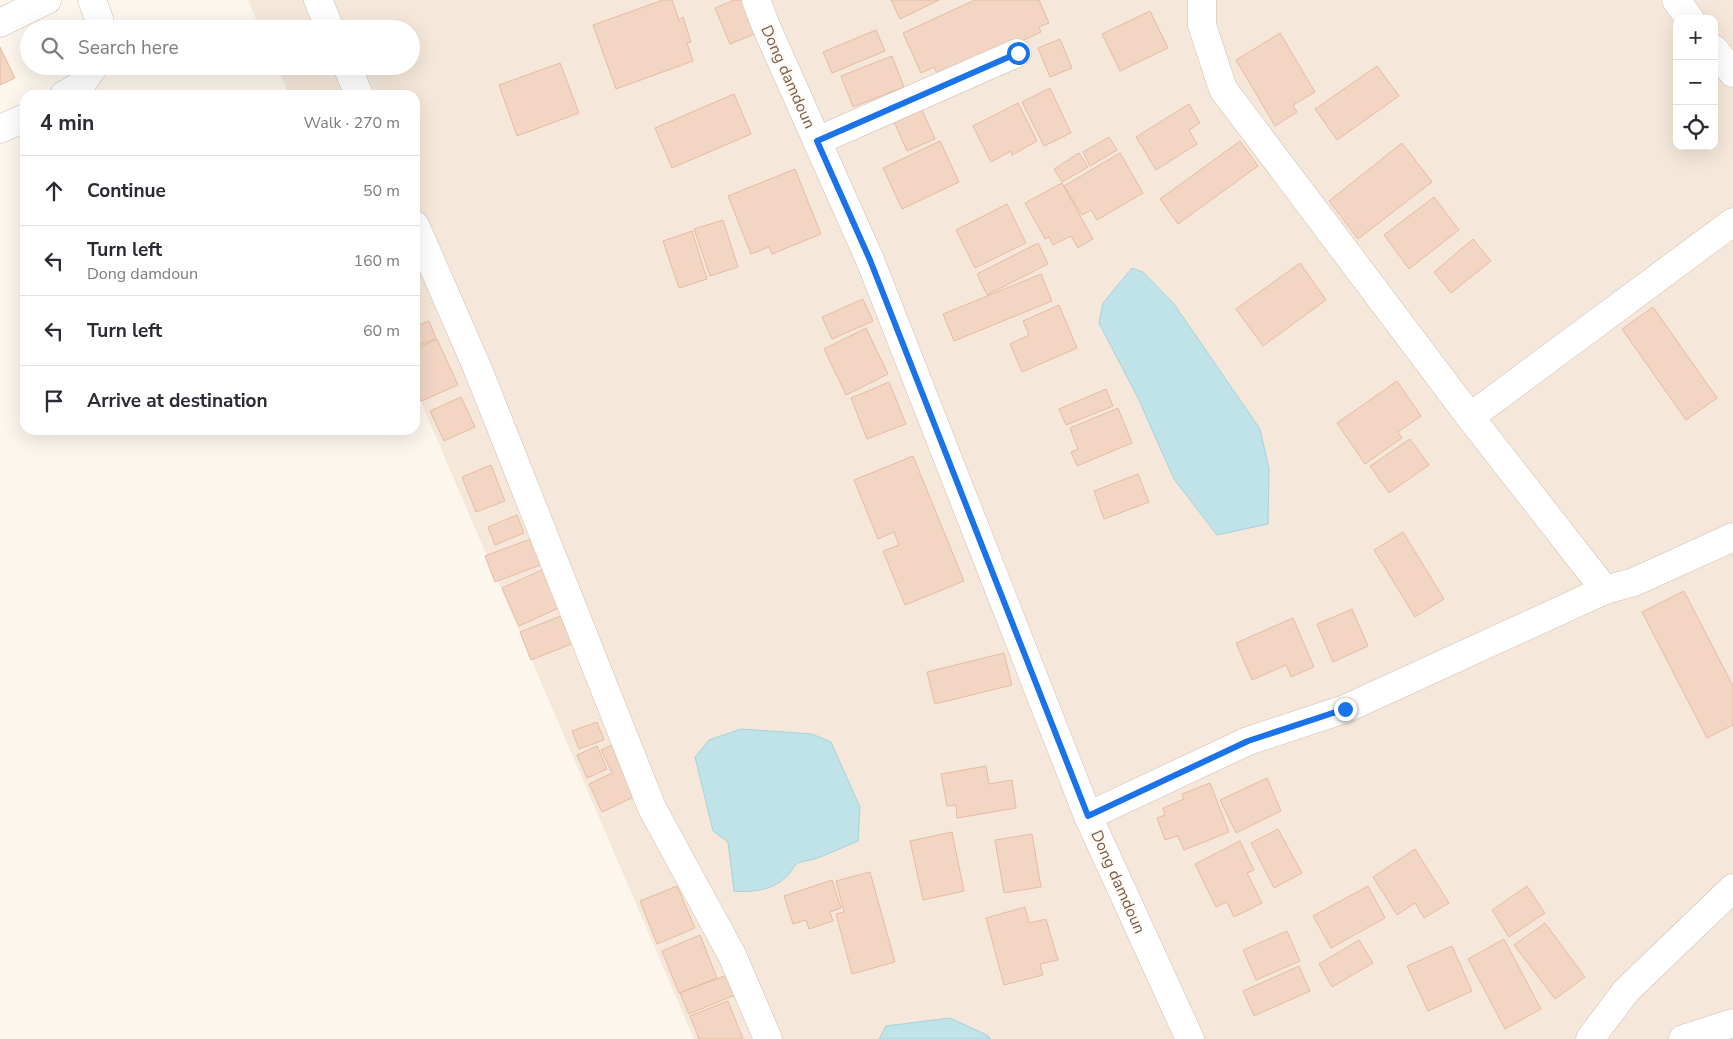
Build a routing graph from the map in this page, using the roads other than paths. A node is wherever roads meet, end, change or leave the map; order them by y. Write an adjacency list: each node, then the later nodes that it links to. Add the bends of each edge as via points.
1 (46, 0): 10 (street)
2 (92, 0): 8 (street)
3 (318, 0): 9 (street)
4 (756, 0): 20 (street, Dong damdoun)
5 (1202, 0): 23 (street, via 1202,25 1224,90)
6 (1676, 0): 7 (street)
7 (1687, 15)
8 (99, 20)
9 (326, 20)
10 (0, 23)
11 (1018, 53): 20 (street)
12 (1718, 54): 13 (street)
13 (1733, 73)
14 (88, 75): 16 (street)
15 (351, 75): 17 (street)
16 (72, 90)
17 (357, 90)
18 (20, 120): 19 (street)
19 (0, 130)
20 (817, 141): 26 (street, Dong damdoun, via 870,260)
21 (1733, 222): 23 (street)
22 (420, 236): 29 (street, via 477,367 652,808 732,955)
23 (1470, 417): 25 (street)
24 (1733, 538): 25 (street, via 1634,582)
25 (1605, 590): 26 (street, via 1345,709 1248,741)
26 (1088, 816): 30 (street, Dong damdoun)
27 (1733, 888): 31 (street, via 1626,990)
28 (1733, 1023): 32 (street)
29 (768, 1039)
30 (1190, 1039)
31 (1590, 1039)
32 (1682, 1039)

